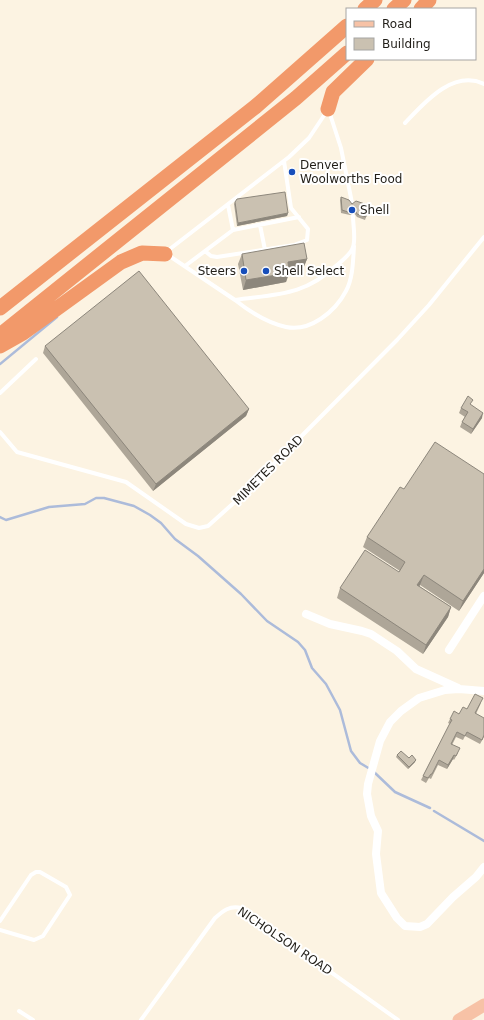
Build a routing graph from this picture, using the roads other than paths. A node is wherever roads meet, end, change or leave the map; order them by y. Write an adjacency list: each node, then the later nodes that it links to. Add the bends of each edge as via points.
1 (375, 0): 4 (highway)
2 (404, 0): 5 (highway)
3 (429, 0): 6 (highway)
4 (366, 8)
5 (395, 8)
6 (422, 8)
7 (346, 27): 27 (highway, via 255,107)
8 (346, 54): 28 (highway, via 284,107)
9 (366, 60): 11 (highway, via 334,92)
10 (484, 84): 12 (lane, via 462,81 449,85 434,95)
11 (328, 109): 13 (lane, via 309,138); 14 (lane, via 341,148)
12 (405, 123)
13 (284, 161): 15 (lane); 17 (lane, via 291,208)
14 (352, 203)
15 (228, 205): 19 (lane); 24 (lane)
16 (353, 216): 21 (lane)
17 (299, 217): 18 (lane); 22 (lane, via 308,230 307,240)
18 (260, 224): 19 (lane); 22 (lane)
19 (233, 230): 23 (lane)
20 (484, 237): 32 (lane, MIMETES ROAD, via 397,340 247,491 208,526 199,528 186,524 126,482 17,452)
21 (354, 246): 26 (lane, via 331,271 305,288); 26 (lane, via 353,268 346,291 335,306 308,326 287,327 273,323)
22 (265, 250): 23 (lane, via 217,257)
23 (205, 251): 25 (lane)
24 (165, 254): 25 (lane); 29 (highway, via 142,253 121,262)
25 (185, 266): 26 (lane)
26 (235, 300)
27 (0, 308)
28 (0, 335)
29 (0, 346)
30 (36, 359): 31 (lane)
31 (0, 393)
32 (0, 432)
33 (484, 596): 35 (street)
34 (306, 614): 36 (street, via 330,624 370,634 397,651 416,669)
35 (449, 650)
36 (459, 689): 37 (street); 38 (street, via 445,690 418,698 390,722 375,754 366,794 371,816 378,831 376,859 381,893 405,926 420,927 431,922)
37 (484, 691)
38 (484, 867)
39 (0, 921): 40 (lane, via 31,875 36,872 69,890 70,894 39,939 34,940)
40 (0, 930)
41 (484, 1005): 46 (main road)
42 (19, 1011): 43 (lane)
43 (33, 1020)
44 (141, 1020): 45 (lane, NICHOLSON ROAD, via 215,918 223,911 236,907)
45 (398, 1020)
46 (459, 1020)

